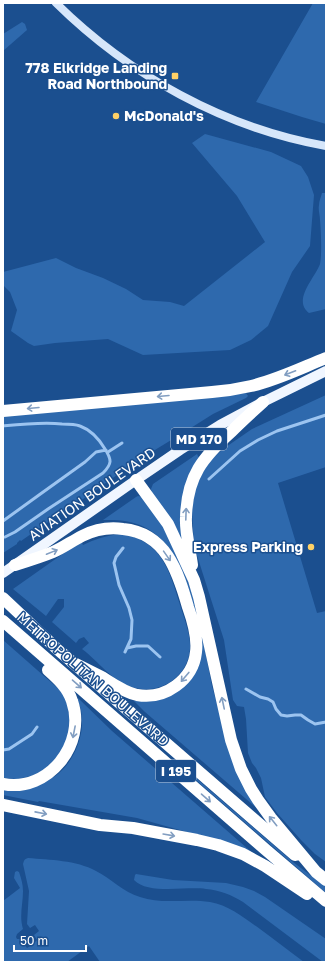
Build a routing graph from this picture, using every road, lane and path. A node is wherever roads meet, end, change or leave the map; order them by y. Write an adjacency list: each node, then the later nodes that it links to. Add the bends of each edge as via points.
1 (56, 3): 2 (main road, via 101,43 143,74 180,95 257,128)
2 (326, 146)
3 (326, 358): 6 (highway, one-way to 6, via 277,378 241,388)
4 (326, 372): 5 (main road, AVIATION BOULEVARD / MD 170)
5 (263, 402): 7 (main road, AVIATION BOULEVARD / MD 170, via 220,425); 10 (highway, one-way to 5, via 186,517 188,495 194,478 209,452)
6 (3, 411)
7 (136, 480): 8 (main road, AVIATION BOULEVARD / MD 170); 10 (highway, via 168,524)
8 (15, 565): 9 (main road, AVIATION BOULEVARD / MD 170); 14 (highway, one-way to 14, via 52,552 91,532 112,528 134,531 149,538 172,562 197,640 195,659 182,681 160,694 135,694)
9 (3, 573)
10 (194, 580): 17 (highway, one-way to 10, via 264,810 241,769 231,740)
11 (4, 599): 14 (highway, METROPOLITAN BOULEVARD / I 195)
12 (3, 621): 13 (highway, METROPOLITAN BOULEVARD / I 195)
13 (26, 640): 15 (highway, one-way to 15, via 39,661 61,682 70,696 75,713 75,731 64,758 53,770 40,779 21,785); 19 (highway, METROPOLITAN BOULEVARD / I 195, one-way to 19)
14 (72, 662): 17 (highway, METROPOLITAN BOULEVARD / I 195)
15 (3, 784)
16 (3, 805): 20 (highway, one-way to 20, via 218,845 265,866)
17 (316, 872): 18 (highway, I 195)
18 (326, 880)
19 (326, 901)
20 (326, 907)

